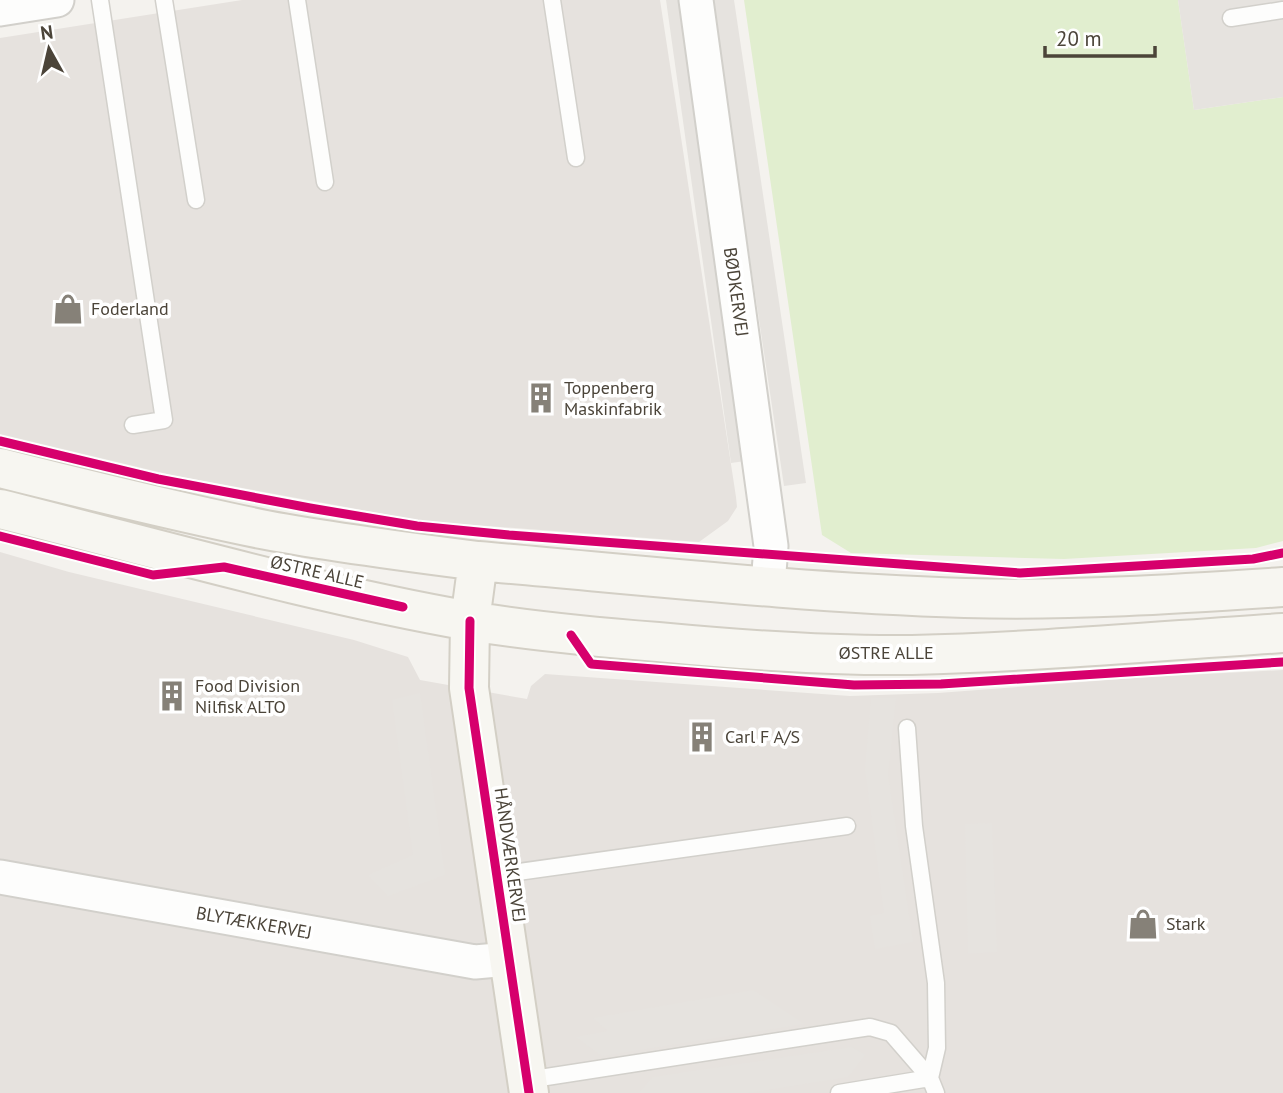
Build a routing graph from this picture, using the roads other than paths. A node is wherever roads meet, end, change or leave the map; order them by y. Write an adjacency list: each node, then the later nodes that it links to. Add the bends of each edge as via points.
1 (57, 0): 7 (street)
2 (100, 0): 13 (lane, via 164,420)
3 (164, 0): 12 (lane)
4 (297, 0): 11 (lane)
5 (552, 0): 10 (lane)
6 (696, 0): 17 (street, BØDKERVEJ, via 771,546)
7 (0, 9)
8 (1283, 10): 9 (lane)
9 (1231, 18)
10 (576, 158)
11 (325, 182)
12 (196, 200)
13 (132, 425)
14 (0, 468): 16 (street, ØSTRE ALLE, via 268,530)
15 (0, 509): 19 (street, ØSTRE ALLE, via 242,572)
16 (478, 561): 17 (street, ØSTRE ALLE); 19 (street, HÅNDVÆRKERVEJ)
17 (768, 585): 18 (street, ØSTRE ALLE, via 966,598 1091,598)
18 (1283, 587)
19 (470, 621): 20 (street, ØSTRE ALLE, via 571,635 799,653 1009,652); 23 (street, HÅNDVÆRKERVEJ, via 469,688)
20 (1283, 633)
21 (907, 728): 26 (lane, via 914,826 936,983)
22 (847, 826): 23 (lane)
23 (497, 875): 25 (street, HÅNDVÆRKERVEJ)
24 (0, 877): 25 (street, BLYTÆKKERVEJ, via 475,962)
25 (509, 959): 27 (street, HÅNDVÆRKERVEJ)
26 (933, 1086): 27 (lane, via 891,1033 870,1027); 28 (lane)
27 (528, 1087)
28 (839, 1093)

